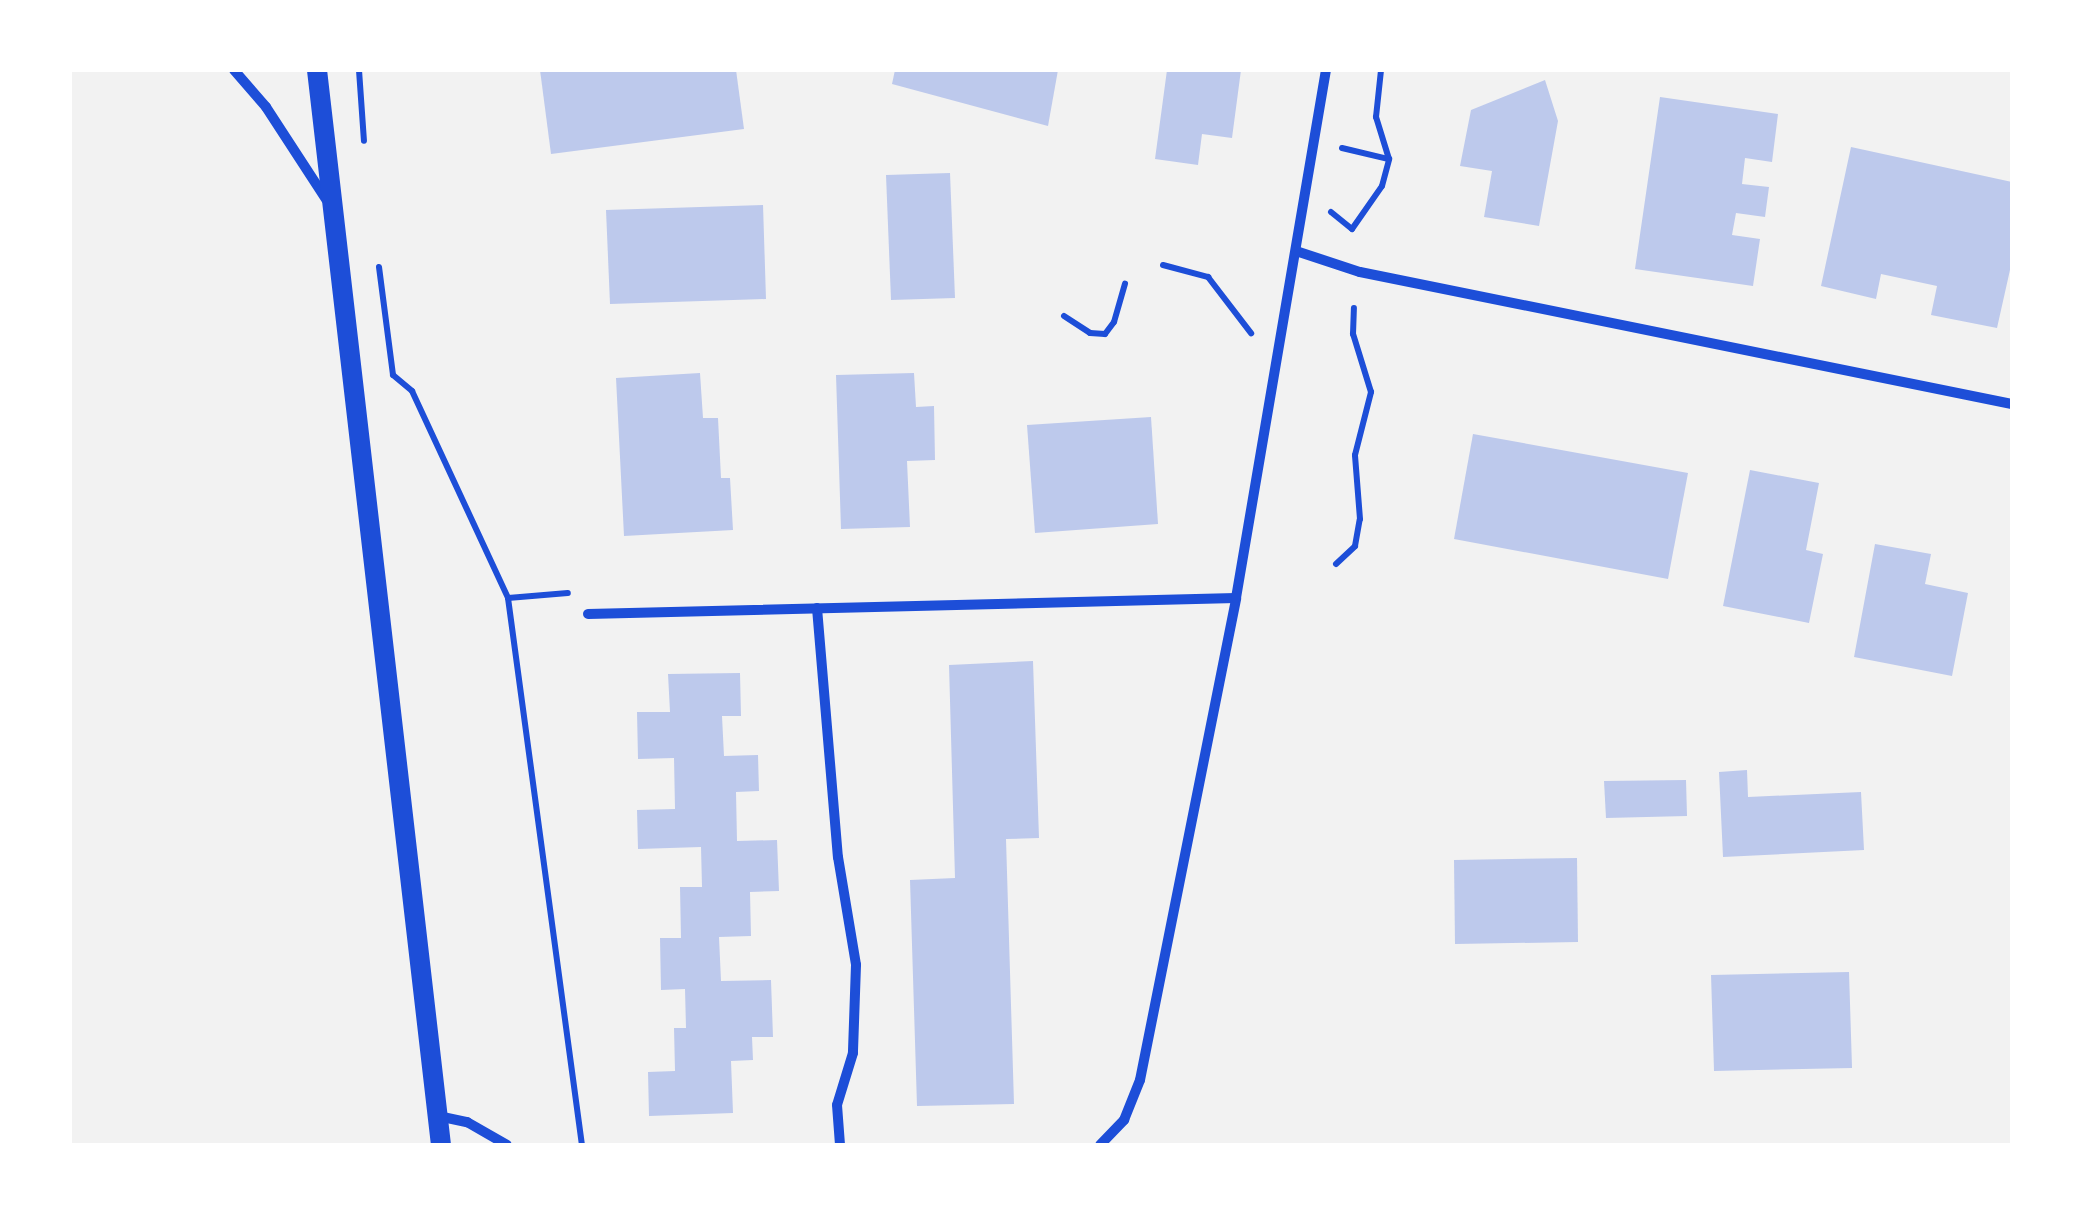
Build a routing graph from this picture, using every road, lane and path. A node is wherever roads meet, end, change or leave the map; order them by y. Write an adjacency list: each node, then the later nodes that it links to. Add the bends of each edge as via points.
1 (234, 70): 10 (street, via 266,106)
2 (316, 70): 10 (main road)
3 (359, 70): 7 (path)
4 (1326, 70): 9 (street)
5 (1381, 70): 8 (path, via 1376,117)
6 (1336, 146): 8 (path)
7 (366, 156)
8 (1388, 159): 11 (path, via 1382,186)
9 (1305, 202): 11 (path); 13 (street)
10 (329, 204): 26 (main road)
11 (1352, 229): 12 (path)
12 (1356, 244)
13 (1296, 251): 20 (street, via 1360,272); 23 (street)
14 (1164, 264): 19 (path, via 1208,277)
15 (379, 265): 22 (path, via 393,376 412,391)
16 (1124, 284): 18 (path, via 1105,334)
17 (1354, 308): 21 (path, via 1352,334 1370,392 1355,455 1355,546)
18 (1064, 316)
19 (1254, 338)
20 (2012, 404)
21 (1336, 564)
22 (508, 598): 25 (path, via 586,591); 29 (path)
23 (1236, 598): 24 (street); 31 (street, via 1140,1080 1124,1120)
24 (817, 608): 25 (street); 30 (street, via 838,856 856,965 853,1053 837,1105)
25 (588, 614)
26 (438, 1116): 27 (main road); 28 (street, via 467,1122)
27 (441, 1145)
28 (508, 1145)
29 (582, 1145)
30 (840, 1145)
31 (1100, 1145)

